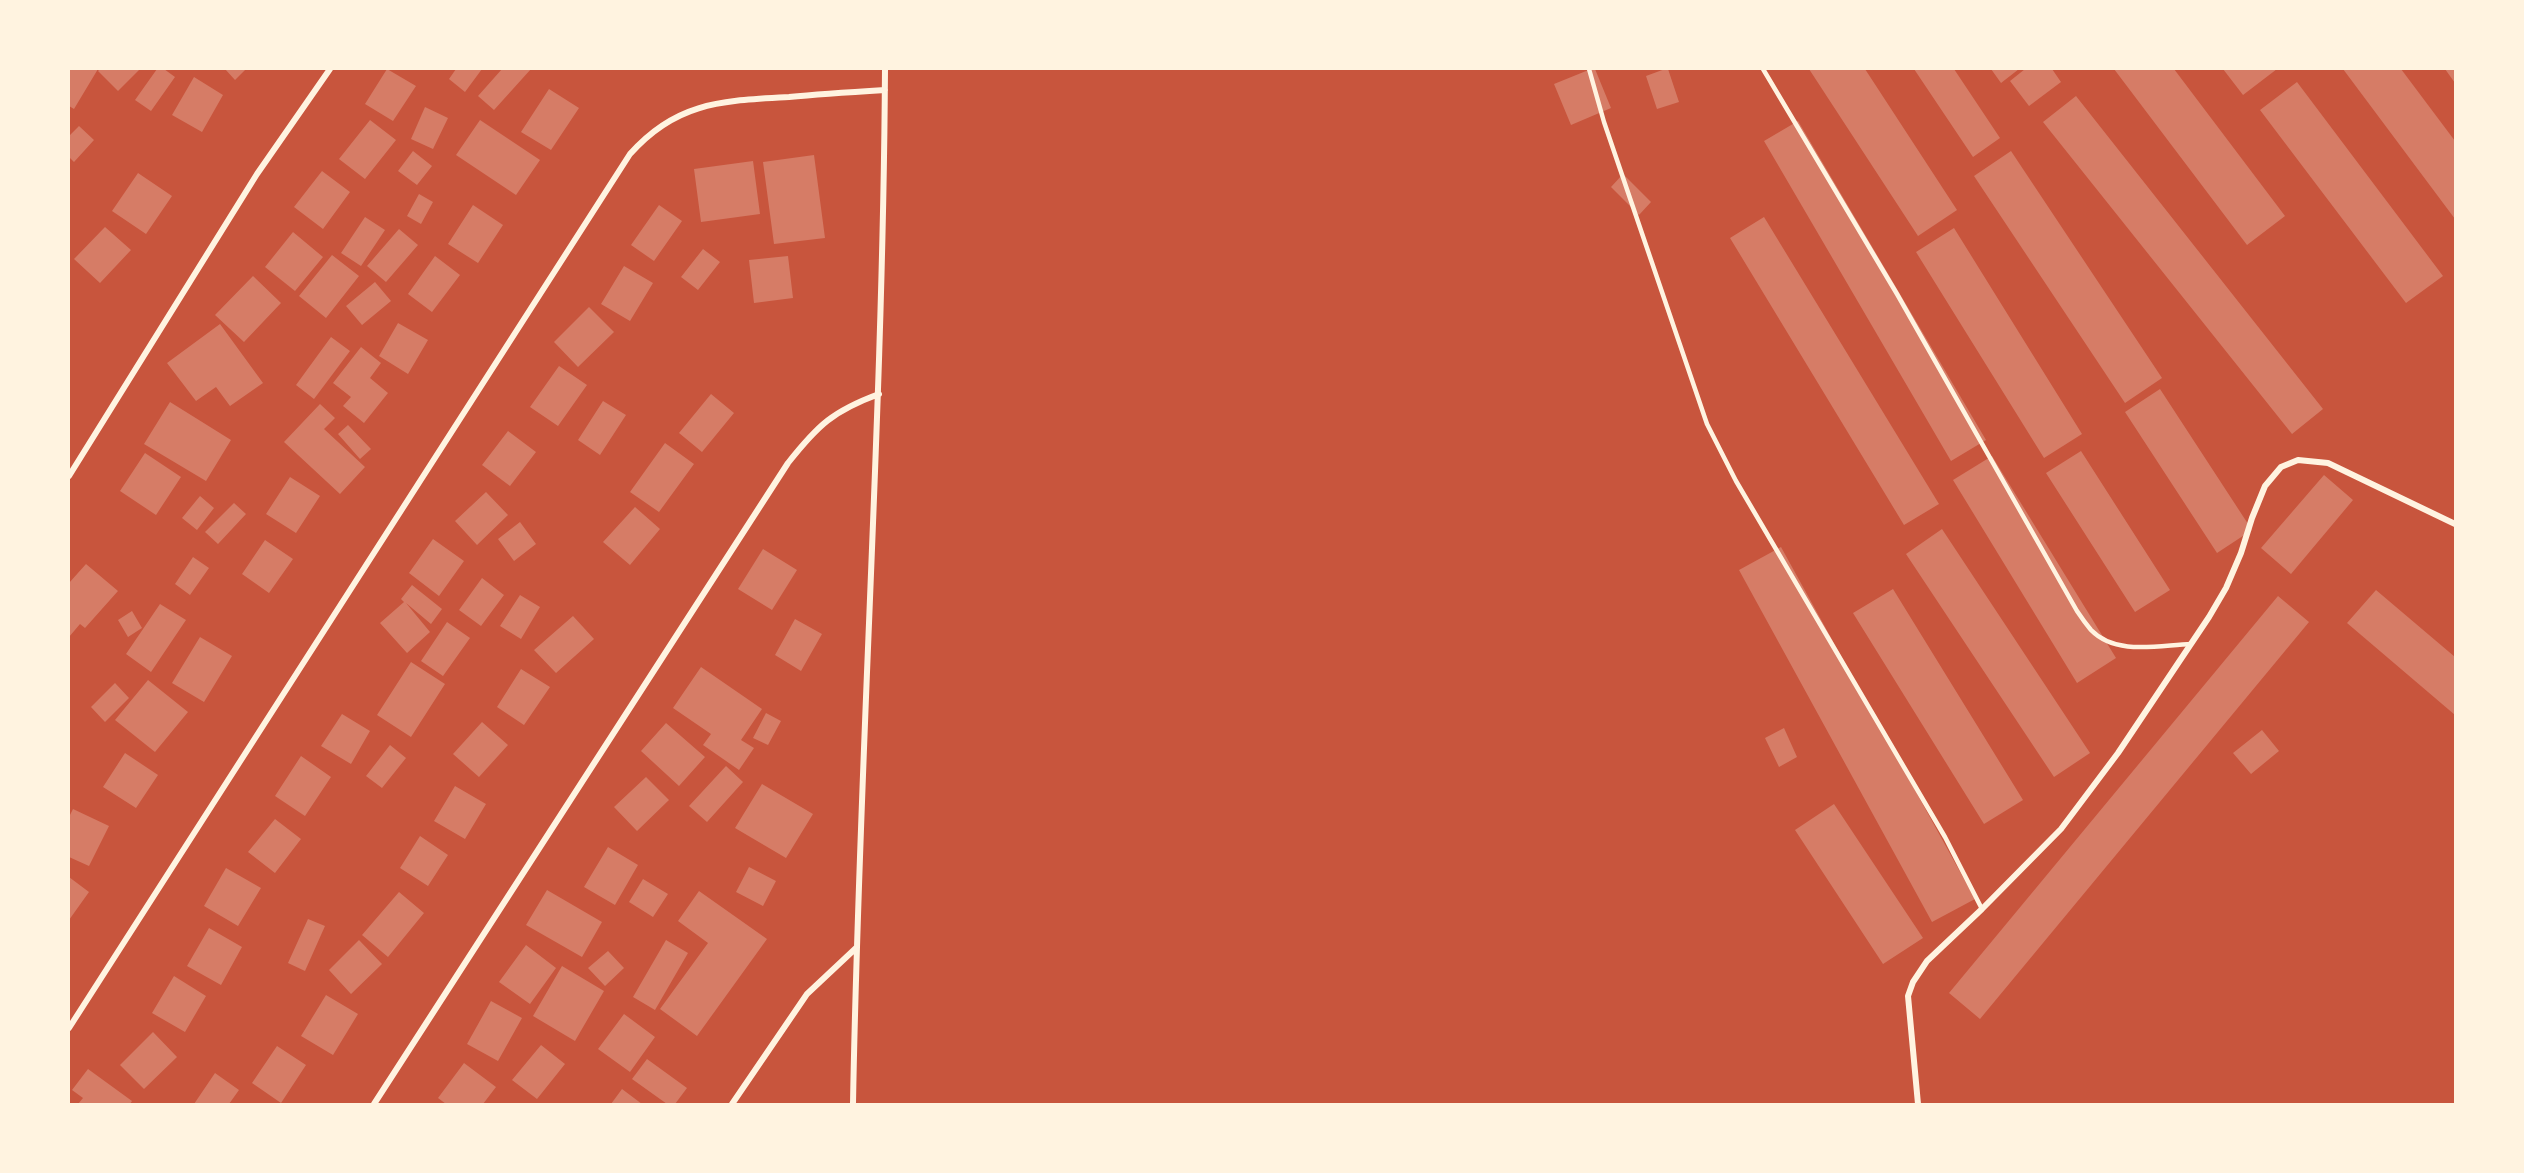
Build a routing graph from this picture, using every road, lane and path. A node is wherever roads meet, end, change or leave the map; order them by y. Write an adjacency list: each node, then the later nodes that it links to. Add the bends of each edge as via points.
1 (330, 69): 7 (street, via 257,174)
2 (885, 69): 5 (street)
3 (1588, 69): 10 (lane, via 1707,424 1742,491 1946,837)
4 (1763, 69): 9 (lane, via 2091,630 2123,646)
5 (885, 90): 6 (street); 12 (street, via 724,100 666,122 630,154)
6 (879, 394): 11 (street); 13 (street, via 830,417 811,433 788,463)
7 (69, 476)
8 (2455, 524): 9 (street, via 2328,463 2298,460 2288,464 2271,476 2265,486 2226,588)
9 (2191, 644): 10 (street, via 2061,829)
10 (1982, 909): 16 (street, via 1927,961 1908,996)
11 (856, 948): 14 (street, via 807,994); 15 (street)
12 (69, 1028)
13 (374, 1104)
14 (732, 1104)
15 (853, 1104)
16 (1918, 1104)

